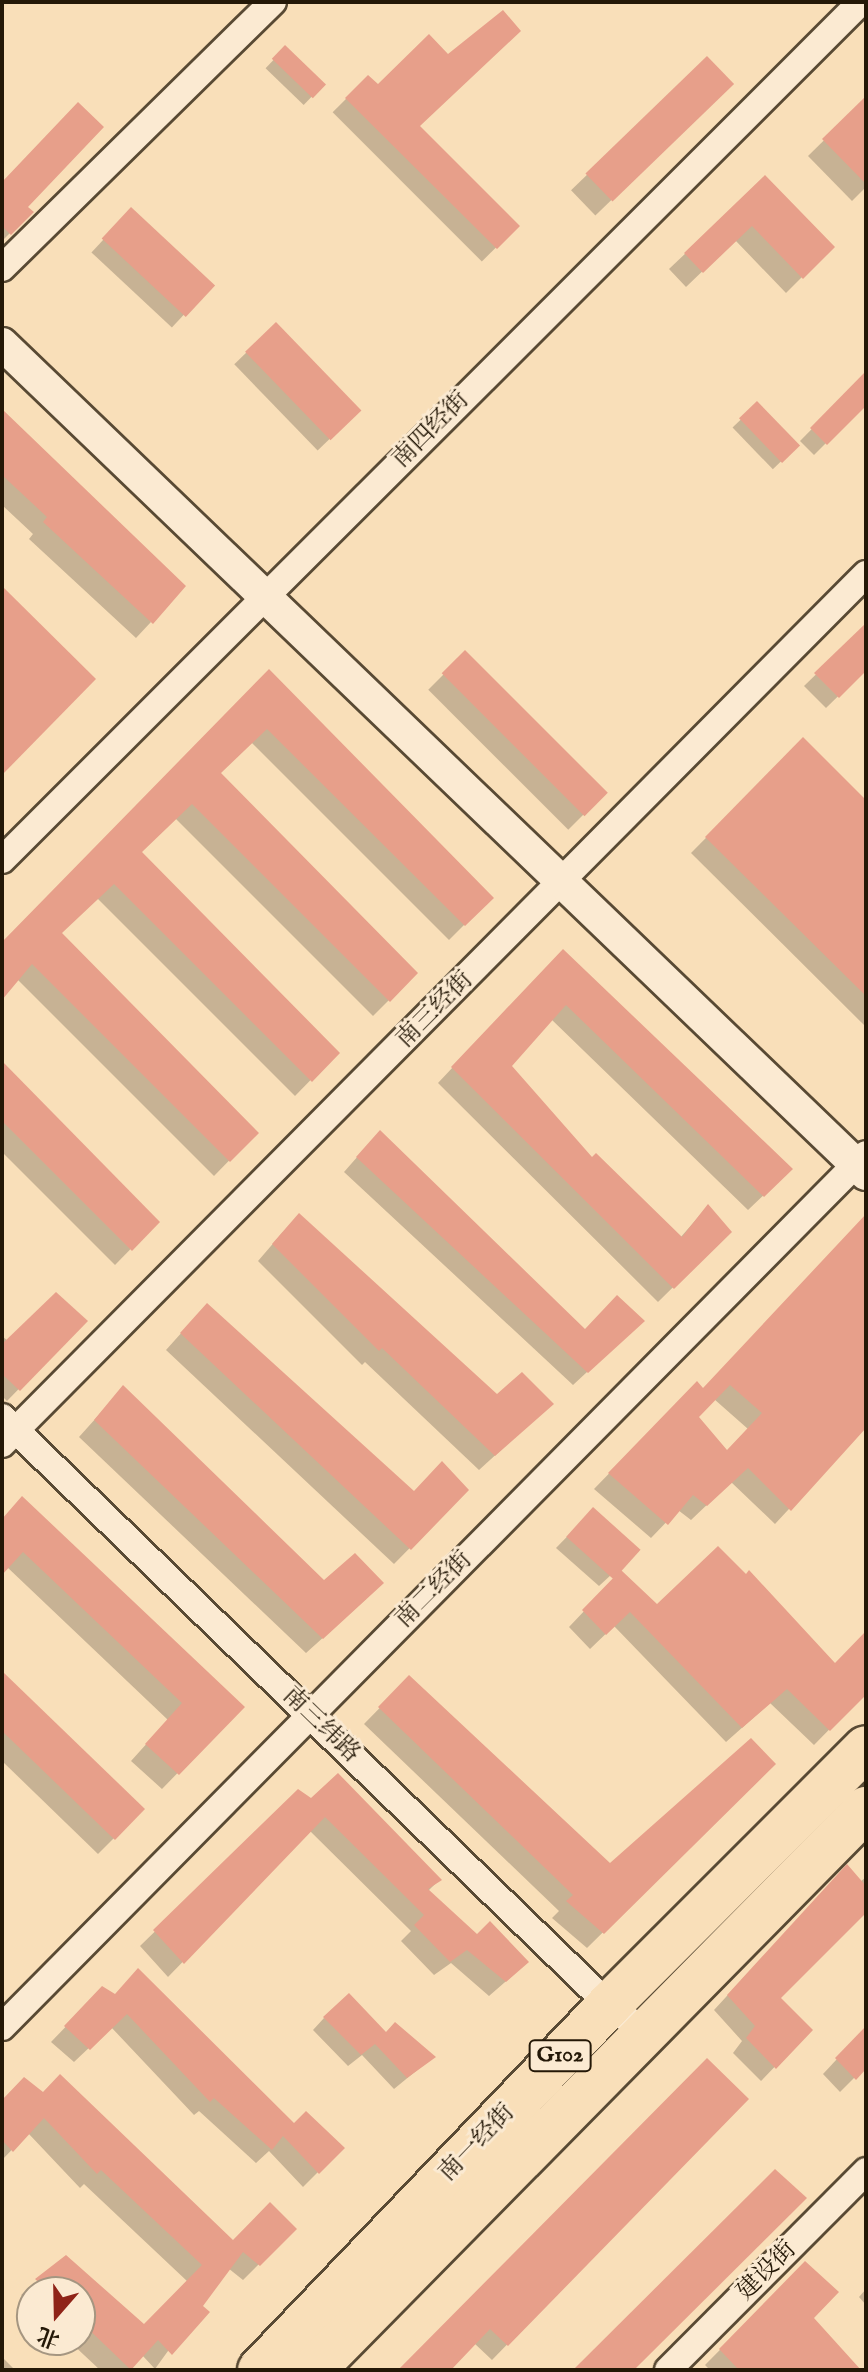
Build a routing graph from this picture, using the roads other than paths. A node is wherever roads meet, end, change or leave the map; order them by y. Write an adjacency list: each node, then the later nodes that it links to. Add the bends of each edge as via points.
1 (273, 2): 3 (street)
2 (861, 2): 6 (street, 南四经街)
3 (2, 268)
4 (2, 344): 6 (street)
5 (866, 574): 8 (street, 南三经街)
6 (264, 596): 7 (street, 南四经街); 8 (street)
7 (2, 860)
8 (562, 882): 9 (street); 10 (street, 南三经街)
9 (862, 1164): 11 (street, 南二经街)
10 (7, 1431): 11 (street, 南三纬路)
11 (311, 1715): 14 (street, 南三纬路); 15 (street, 南二经街)
12 (866, 1748): 14 (highway, 南一经街 / G102)
13 (866, 1809): 14 (highway, 南一经街 / G102)
14 (626, 2018): 17 (highway, 南一经街 / G102); 18 (highway, 南一经街 / G102)
15 (2, 2027)
16 (866, 2171): 19 (street, 建设街)
17 (260, 2370)
18 (313, 2370)
19 (668, 2370)

